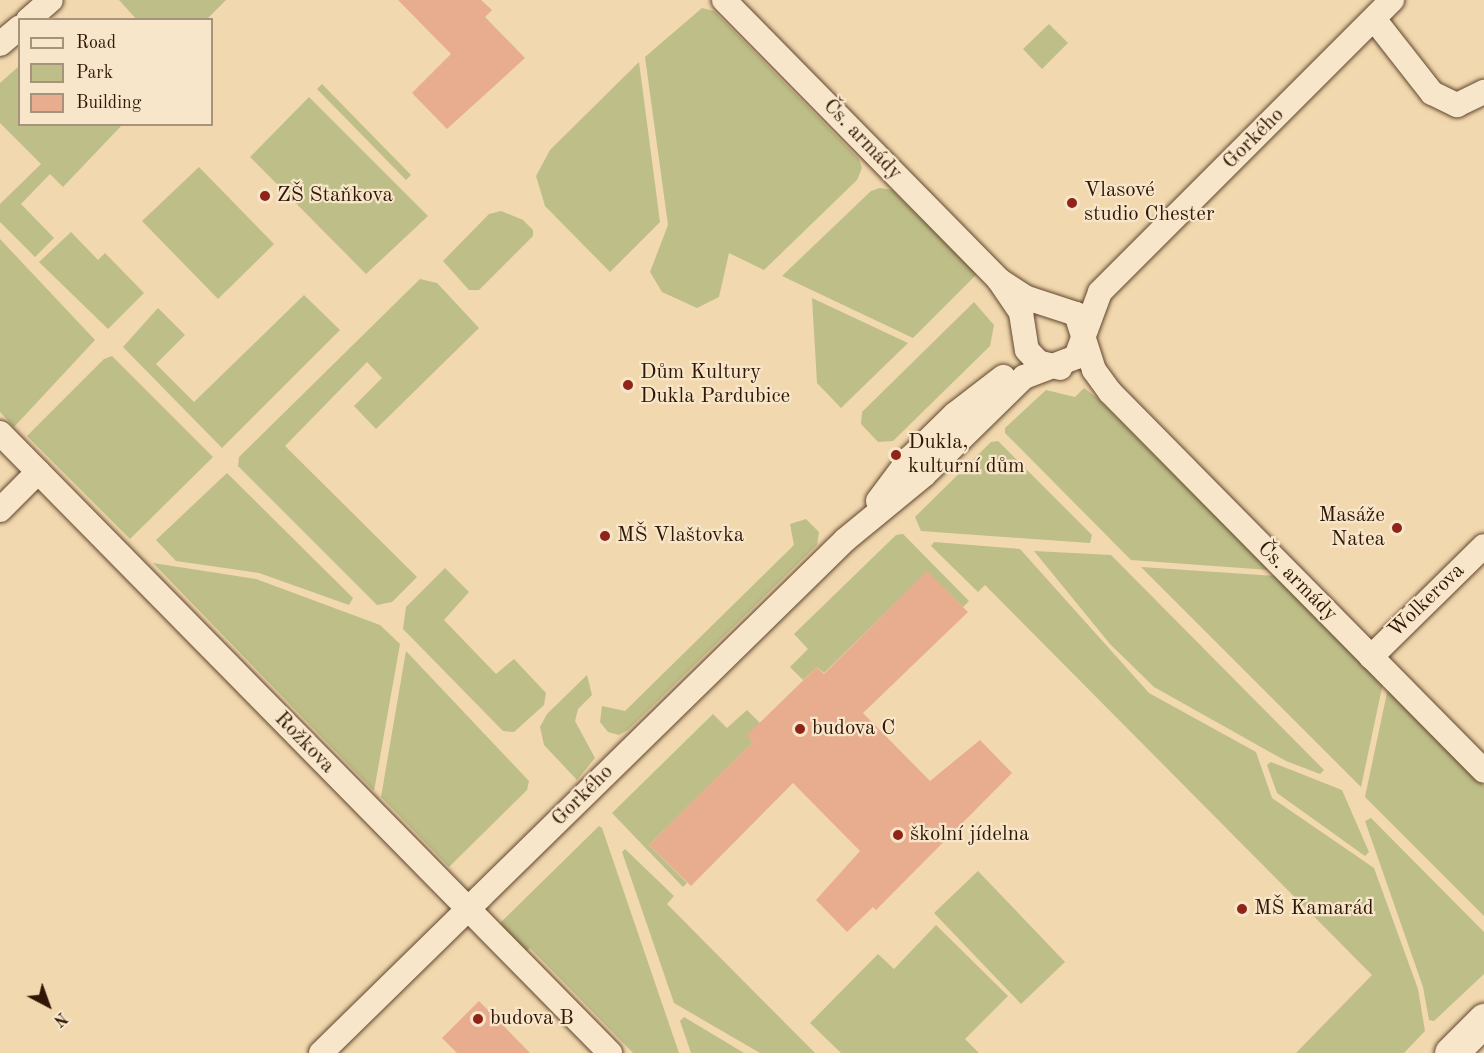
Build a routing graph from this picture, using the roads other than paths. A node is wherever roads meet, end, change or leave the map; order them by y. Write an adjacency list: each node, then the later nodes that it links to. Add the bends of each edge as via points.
1 (51, 0): 4 (street)
2 (724, 0): 10 (street, Čs. armády)
3 (1392, 0): 5 (street, Gorkého)
4 (30, 18)
5 (1374, 19): 8 (street, via 1432,93 1457,105); 9 (street, Gorkého)
6 (18, 29): 7 (street)
7 (0, 44)
8 (1484, 92)
9 (1114, 277): 11 (street, Gorkého, via 1090,294); 13 (street, Gorkého, via 1096,299)
10 (999, 280): 11 (street, Čs. armády, via 1027,298); 12 (street, Čs. armády, via 1016,303)
11 (1054, 305): 12 (street, Gorkého, via 1032,314); 13 (street, Čs. armády, via 1076,314)
12 (1023, 335): 14 (street, Čs. armády, via 1031,356); 19 (street, Gorkého, via 1009,371 955,414 910,458)
13 (1085, 335): 14 (street, Gorkého, via 1076,357); 15 (street, Čs. armády, via 1094,370)
14 (1053, 366): 15 (street, Čs. armády); 19 (street, Gorkého, via 1031,373 1013,385 924,475)
15 (1110, 392): 21 (street, Čs. armády)
16 (0, 433): 17 (street, Rožkova)
17 (38, 472): 18 (street); 23 (street, Rožkova)
18 (0, 510)
19 (845, 540): 23 (street, Gorkého)
20 (1484, 546): 21 (street, Wolkerova)
21 (1371, 657): 22 (street, Čs. armády)
22 (1484, 771)
23 (468, 910): 25 (street, Gorkého); 26 (street, Rožkova)
24 (1484, 1020): 27 (main road)
25 (321, 1053)
26 (610, 1053)
27 (1451, 1053)

